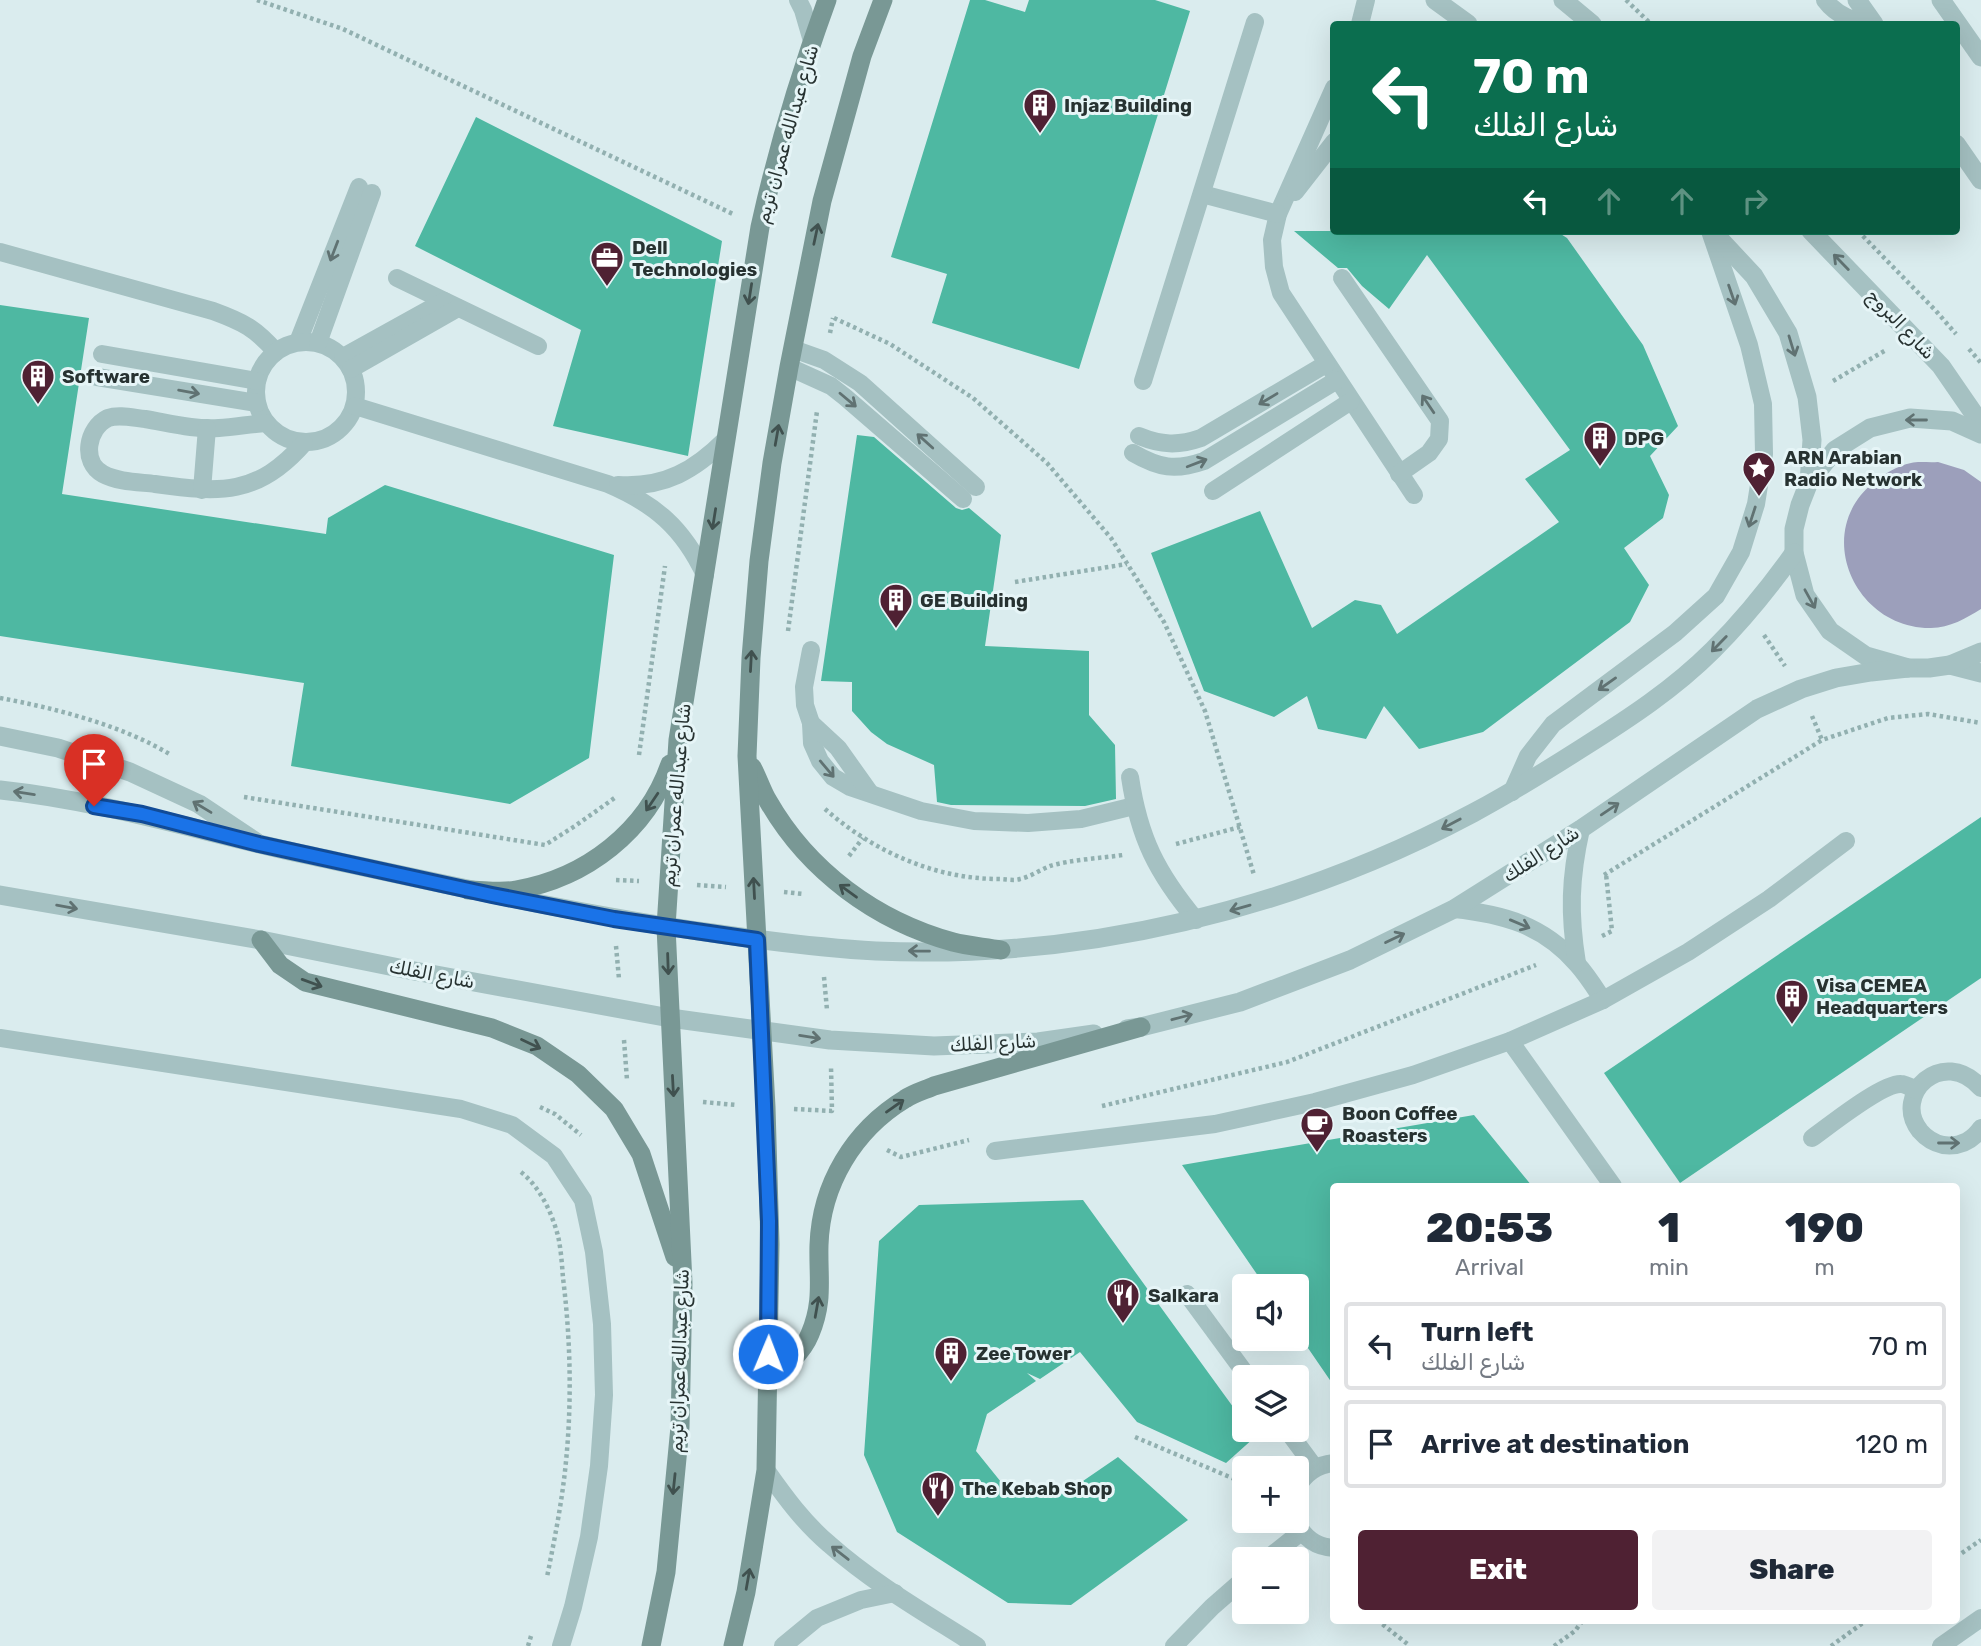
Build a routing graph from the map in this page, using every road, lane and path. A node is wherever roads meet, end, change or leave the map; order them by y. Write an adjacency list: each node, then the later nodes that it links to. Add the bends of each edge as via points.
1 (257, 0): 29 (path, via 343,29)
2 (798, 0): 21 (lane)
3 (827, 0): 21 (main road, شارع عبدالله عمران تريم)
4 (883, 0): 37 (main road, one-way to 4, via 822,201 862,56)
5 (1366, 0): 12 (lane)
6 (1436, 0): 13 (street)
7 (1563, 0): 14 (street)
8 (1626, 0): 15 (path)
9 (1825, 0): 16 (lane)
10 (1857, 0): 17 (street)
11 (1941, 0): 18 (street)
12 (1361, 21)
13 (1464, 21)
14 (1588, 21)
15 (1648, 21)
16 (1856, 21)
17 (1871, 21)
18 (1956, 21)
19 (1255, 22): 27 (lane)
20 (1960, 27): 22 (street)
21 (812, 41): 29 (main road, شارع عبدالله عمران تريم, via 774,166)
22 (1981, 57)
23 (1330, 97): 28 (lane)
24 (1330, 147): 28 (lane)
25 (1960, 150): 26 (street)
26 (1981, 180)
27 (1202, 194): 28 (lane); 55 (lane)
28 (1278, 214): 51 (lane, via 1272,240 1273,267 1281,293)
29 (761, 227): 65 (main road, شارع عبدالله عمران تريم, one-way to 65)
30 (1712, 235): 98 (lane, one-way to 98, via 1749,345 1763,404 1764,454 1756,504 1741,552 1717,596 1553,724 1528,756)
31 (1715, 235): 57 (street, one-way to 57, via 1754,276 1788,333)
32 (1815, 235): 41 (street, شارع البروج, one-way to 32)
33 (1862, 235): 39 (path)
34 (0, 252): 45 (lane, via 240,320)
35 (397, 278): 38 (lane)
36 (1342, 278): 67 (lane, one-way to 36, via 1429,453 1439,439 1440,421)
37 (802, 302): 40 (path); 47 (main road)
38 (451, 304): 44 (lane); 49 (lane)
39 (1936, 311): 41 (path); 50 (path)
40 (834, 318): 48 (path); 77 (path, via 890,344 973,398 1047,463 1111,538)
41 (1912, 334): 57 (path); 62 (street, شارع البروج, via 1941,366)
42 (298, 342): 43 (lane); 43 (lane, one-way to 42, via 365,190); 45 (lane)
43 (318, 343): 49 (lane)
44 (538, 346)
45 (276, 352): 54 (lane)
46 (102, 354): 54 (lane)
47 (791, 358): 48 (lane); 56 (lane); 93 (main road, one-way to 47, via 759,561)
48 (824, 360): 70 (lane, one-way to 48, via 860,383)
49 (347, 363): 60 (lane, via 357,387)
50 (1981, 363)
51 (1326, 364): 53 (lane); 53 (lane, one-way to 53, via 1201,438 1170,445 1136,445 1147,461 1166,467 1204,461)
52 (97, 377): 59 (lane, one-way to 59)
53 (1337, 380): 58 (lane)
54 (257, 381): 59 (lane)
55 (1143, 381)
56 (821, 382): 74 (lane, one-way to 74, via 845,397); 81 (path)
57 (1807, 397): 68 (street, via 1812,440)
58 (1351, 401): 67 (lane); 72 (lane)
59 (257, 403): 61 (lane)
60 (355, 406): 66 (lane, via 345,425 326,439); 69 (lane)
61 (266, 423): 63 (lane); 66 (lane, via 283,437)
62 (1981, 424)
63 (207, 428): 71 (lane); 71 (lane, via 110,417 96,427 89,442 90,459 100,473)
64 (1981, 434): 68 (street, one-way to 68, via 1952,421 1910,418 1870,428 1835,450)
65 (726, 439): 69 (lane, via 686,472 661,482); 78 (main road, شارع عبدالله عمران تريم, one-way to 78)
66 (304, 443): 71 (lane, via 270,474 225,490)
67 (1399, 474): 73 (lane)
68 (1809, 482): 76 (street, via 1794,529)
69 (608, 484): 75 (lane, via 653,507)
70 (976, 486)
71 (202, 490)
72 (1213, 491)
73 (1413, 495)
74 (963, 499)
75 (671, 523): 78 (lane); 95 (path)
76 (1794, 553): 80 (street); 85 (street, one-way to 85, via 1805,595 1830,631 1866,656)
77 (1127, 564): 79 (path); 103 (path, via 1164,622 1205,711)
78 (705, 575): 91 (main road, شارع عبدالله عمران تريم)
79 (1015, 582)
80 (1749, 612): 87 (path); 98 (street, one-way to 98, via 1671,688)
81 (787, 637)
82 (811, 650): 101 (lane, via 804,687 811,723 838,748 870,793 921,811 974,821 1082,819)
83 (1981, 652): 84 (street)
84 (1950, 665): 85 (street, شارع الفلك); 86 (street)
85 (1908, 668): 87 (street, شارع الفلك, via 1871,671)
86 (1981, 673)
87 (1801, 689): 92 (path); 104 (street, شارع الفلك, one-way to 87, via 1757,709)
88 (0, 698): 94 (path, via 70,714 161,748)
89 (1981, 723): 92 (path, via 1928,714 1888,718)
90 (0, 736): 106 (street, one-way to 90, via 199,804 130,772 58,748)
91 (678, 740): 109 (main road, one-way to 109, via 663,786 636,825 597,859 560,879 514,890); 115 (main road, شارع عبدالله عمران تريم)
92 (1822, 740): 108 (path)
93 (747, 756): 117 (main road, one-way to 93); 118 (main road, one-way to 93, via 910,928 868,906 831,878 796,842 768,801)
94 (180, 761)
95 (637, 765)
96 (1130, 777): 101 (lane)
97 (0, 790): 106 (street, one-way to 97, via 142,814)
98 (1511, 792): 112 (street, one-way to 112, via 1432,835 1348,872)
99 (240, 796): 100 (path, via 545,845)
100 (616, 796)
101 (1134, 806): 107 (lane)
102 (823, 807): 107 (path, via 863,838 908,862 982,879 1021,879 1051,866)
103 (1240, 827): 107 (path); 112 (path)
104 (1581, 829): 111 (lane); 113 (street, شارع الفلك)
105 (1846, 841): 120 (lane, via 1769,900)
106 (259, 844): 109 (street)
107 (1151, 851): 114 (lane, via 1174,893)
108 (1606, 874): 111 (path); 119 (path, via 1612,931)
109 (468, 890): 115 (street)
110 (0, 895): 116 (street, شارع الفلك, one-way to 116)
111 (1571, 896): 119 (lane)
112 (1262, 901): 114 (street, one-way to 114)
113 (1454, 909): 119 (lane, one-way to 119, via 1521,923); 122 (street, شارع الفلك, one-way to 113, via 1252,997 1350,960)
114 (1196, 920): 118 (street, via 1099,939)
115 (666, 927): 117 (street); 121 (main road, شارع عبدالله عمران تريم, one-way to 121)
116 (261, 940): 121 (street, شارع الفلك); 137 (main road, one-way to 137, via 280,965 305,982 492,1028 537,1046 579,1074 614,1109 641,1154)
117 (757, 940): 118 (street, one-way to 117, via 881,951); 123 (main road)
118 (1001, 950)
119 (1572, 955): 120 (lane); 128 (path, via 1287,1062)
120 (1603, 1000): 125 (lane)
121 (670, 1018): 123 (street, شارع الفلك); 137 (main road, شارع عبدالله عمران تريم, one-way to 137)
122 (1142, 1027): 123 (street, شارع الفلك, one-way to 122, via 830,1040 934,1046 1038,1042); 131 (main road, one-way to 122, via 907,1098 934,1086)
123 (760, 1030): 140 (main road, via 770,1244)
124 (0, 1038): 163 (lane, via 461,1110 512,1125 554,1156 583,1200 594,1252 604,1395 589,1537)
125 (1510, 1041): 134 (lane, via 1388,1082 1227,1121); 136 (lane)
126 (1981, 1088): 127 (lane, via 1973,1078 1948,1070 1924,1080)
127 (1916, 1090): 130 (lane, one-way to 130, via 1913,1116 1926,1138 1951,1146 1964,1143); 133 (lane, via 1901,1084 1886,1088)
128 (1101, 1106)
129 (832, 1111): 131 (path)
130 (1981, 1128)
131 (861, 1135): 132 (path, via 901,1157); 140 (main road, one-way to 131, via 791,1362 809,1337 819,1308 822,1214 830,1186)
132 (981, 1137)
133 (1812, 1138)
134 (995, 1151)
135 (517, 1169): 154 (path, via 547,1204 558,1236 566,1300 569,1413 565,1470)
136 (1611, 1183)
137 (683, 1283): 164 (main road, شارع عبدالله عمران تريم, one-way to 164, via 680,1427 666,1572)
138 (1187, 1294): 139 (lane)
139 (1239, 1365)
140 (767, 1381): 145 (main road)
141 (1135, 1437): 147 (path)
142 (1296, 1442): 144 (lane)
143 (1330, 1464): 144 (lane)
144 (1315, 1468): 146 (lane)
145 (766, 1470): 156 (lane, one-way to 145, via 828,1544 794,1509); 165 (main road, one-way to 145)
146 (1309, 1473)
147 (1232, 1478)
148 (1292, 1533): 151 (lane)
149 (1303, 1533): 152 (lane, via 1312,1543)
150 (1981, 1540): 153 (path)
151 (1279, 1547)
152 (1330, 1548)
153 (1960, 1555)
154 (545, 1584)
155 (1232, 1590): 168 (lane)
156 (895, 1593): 166 (lane, via 861,1600 817,1618); 167 (lane)
157 (1981, 1618): 172 (lane)
158 (1382, 1624): 169 (path)
159 (1580, 1624): 170 (path)
160 (1861, 1624): 171 (path)
161 (532, 1633): 162 (path)
162 (528, 1646)
163 (561, 1646)
164 (651, 1646)
165 (733, 1646)
166 (783, 1646)
167 (977, 1646)
168 (1174, 1646)
169 (1410, 1646)
170 (1554, 1646)
171 (1831, 1646)
172 (1941, 1646)

